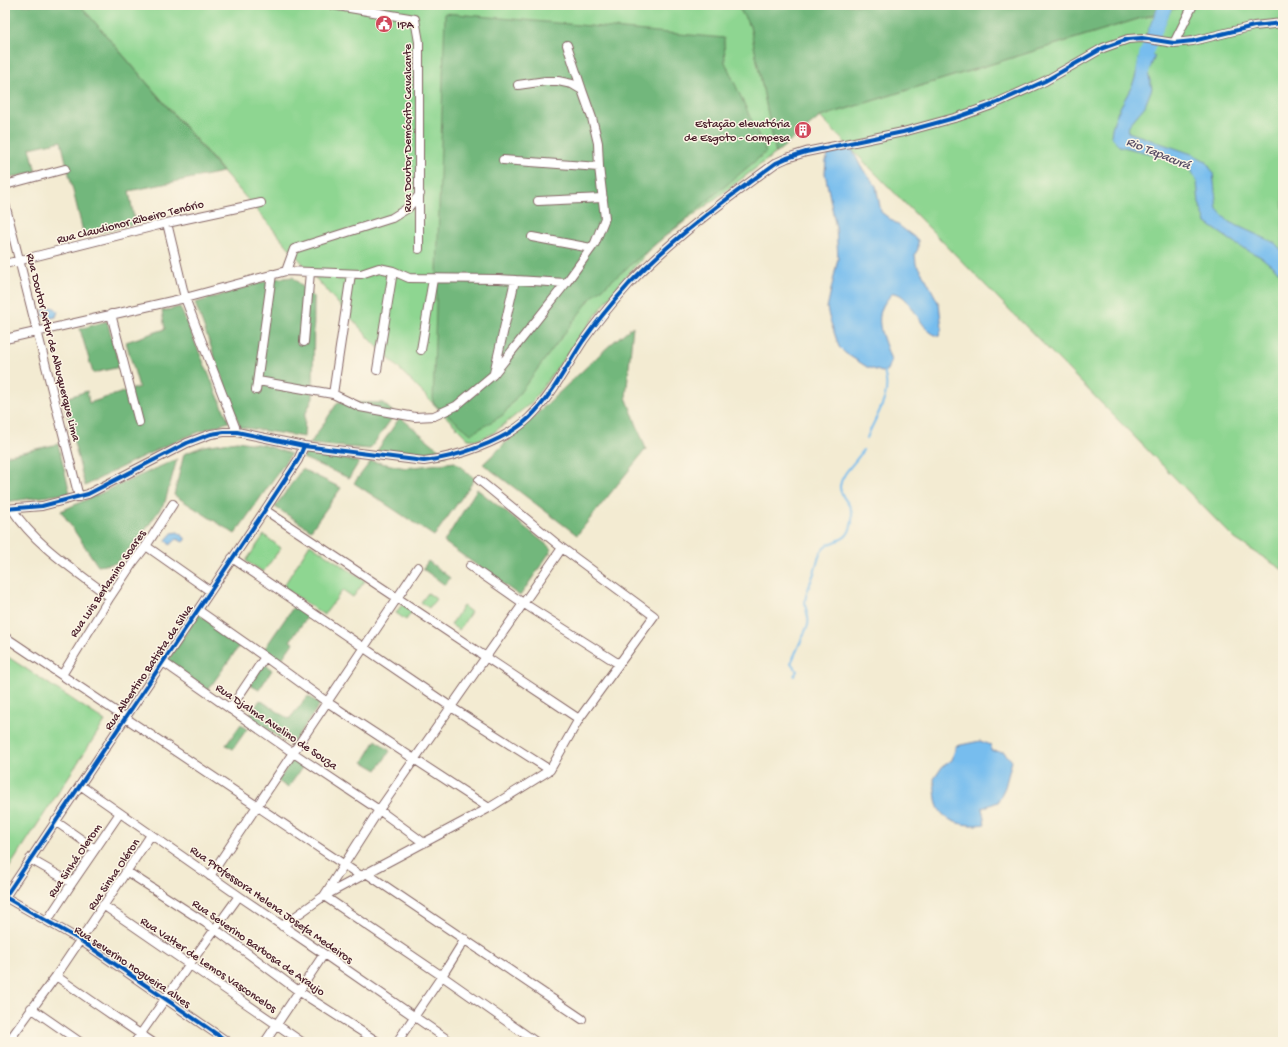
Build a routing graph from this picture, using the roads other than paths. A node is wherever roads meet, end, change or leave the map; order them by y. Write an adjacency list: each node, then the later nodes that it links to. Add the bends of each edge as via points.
1 (332, 5): 12 (street, Rua Doutor Demócrito Cavalcante, via 414,19 419,42)
2 (1193, 5): 4 (street)
3 (1283, 23): 4 (street, via 1254,26)
4 (1174, 43): 44 (street, via 1147,38 1118,41 1045,81 992,105 903,132 806,152 776,163 683,233 661,253 606,310 539,408 513,431 491,442 440,459 424,461)
5 (567, 45): 7 (street)
6 (518, 85): 7 (street, via 558,81 572,84)
7 (582, 90): 9 (street, via 598,143)
8 (503, 160): 9 (street)
9 (599, 167): 13 (street)
10 (65, 169): 11 (street)
11 (5, 185)
12 (420, 194): 20 (street, Rua Doutor Demócrito Cavalcante); 23 (street, via 408,208 392,218 294,249)
13 (603, 198): 14 (street); 19 (street, via 605,218)
14 (538, 201)
15 (261, 203): 17 (street, Rua Claudionor Ribeiro Tenório)
16 (5, 204): 21 (street, Rua Doutor Artur de Albuquerque Lima)
17 (167, 223): 21 (street, Rua Claudionor Ribeiro Tenório); 31 (street)
18 (532, 238): 19 (street)
19 (591, 248): 30 (street)
20 (420, 249)
21 (20, 260): 22 (street, Rua Claudionor Ribeiro Tenório); 33 (street, Rua Doutor Artur de Albuquerque Lima)
22 (5, 264)
23 (286, 271): 24 (street); 26 (street)
24 (310, 272): 27 (street); 35 (street)
25 (393, 272): 27 (street, via 379,268 361,274); 28 (street, via 409,278); 37 (street)
26 (272, 274): 31 (street); 39 (street)
27 (351, 274): 41 (street)
28 (433, 278): 29 (street); 36 (street)
29 (515, 280): 30 (street); 38 (street)
30 (566, 283): 38 (street)
31 (185, 298): 32 (street); 43 (street)
32 (111, 314): 33 (street); 42 (street)
33 (38, 332): 34 (street); 46 (street, Rua Doutor Artur de Albuquerque Lima)
34 (5, 339)
35 (304, 342)
36 (421, 350)
37 (377, 370)
38 (494, 375): 41 (street, via 456,406 434,416 415,417 360,407)
39 (258, 381): 40 (street); 41 (street)
40 (256, 390)
41 (333, 394)
42 (139, 422)
43 (237, 432): 44 (street); 46 (street, via 211,434 187,443)
44 (304, 446): 49 (street, Rua Albertino Batista da Silva, via 298,460)
45 (479, 480): 51 (street)
46 (79, 497): 48 (street, via 42,506)
47 (173, 504): 50 (street, Rua Luis Berlamino Soares)
48 (8, 509): 56 (street, via 47,549)
49 (265, 510): 52 (street, Rua Albertino Batista da Silva); 57 (street)
50 (146, 546): 55 (street); 56 (street, Rua Luis Berlamino Soares)
51 (562, 548): 58 (street); 65 (street, via 654,616)
52 (232, 558): 55 (street, Rua Albertino Batista da Silva); 61 (street)
53 (470, 566): 58 (street)
54 (418, 568): 57 (street)
55 (210, 591): 59 (street, Rua Albertino Batista da Silva)
56 (110, 597): 66 (street, Rua Luis Berlamino Soares)
57 (398, 597): 61 (street); 63 (street)
58 (523, 603): 63 (street); 65 (street)
59 (198, 610): 62 (street); 64 (street, Rua Albertino Batista da Silva)
60 (5, 637): 66 (street)
61 (364, 648): 67 (street); 68 (street)
62 (265, 656): 67 (street); 69 (street)
63 (486, 658): 68 (street); 71 (street)
64 (162, 662): 69 (street, Rua Djalma Avelino de Souza); 70 (street, Rua Albertino Batista da Silva)
65 (619, 664): 71 (street)
66 (62, 675): 70 (street)
67 (327, 702): 72 (street); 73 (street)
68 (451, 707): 73 (street); 74 (street)
69 (230, 709): 72 (street, Rua Djalma Avelino de Souza)
70 (126, 718): 75 (street, Rua Albertino Batista da Silva); 76 (street)
71 (580, 719): 74 (street)
72 (292, 752): 76 (street); 78 (street, Rua Djalma Avelino de Souza)
73 (414, 759): 77 (street); 78 (street)
74 (550, 770): 77 (street)
75 (80, 785): 79 (street, Rua Professora Helena Josefa Medeiros); 80 (street, Rua Albertino Batista da Silva)
76 (256, 806): 85 (street); 88 (street)
77 (489, 808): 82 (street)
78 (379, 810): 82 (street, Rua Djalma Avelino de Souza); 85 (street)
79 (120, 813): 81 (street, Rua Professora Helena Josefa Medeiros); 83 (street, Rua Sinhá Olerom)
80 (55, 821): 83 (street); 84 (street, Rua Albertino Batista da Silva)
81 (151, 835): 86 (street, Rua Sinha Oléron); 88 (street, Rua Professora Helena Josefa Medeiros)
82 (424, 843): 87 (street)
83 (95, 849): 89 (street, Rua Sinhá Olerom)
84 (30, 859): 89 (street); 92 (street, Rua Albertino Batista da Silva)
85 (344, 864): 87 (street); 91 (street)
86 (126, 871): 93 (street, Rua Sinha Oléron); 96 (street, Rua Severino Barbosa de Araujo)
87 (364, 875): 91 (street); 97 (street)
88 (210, 876): 90 (street, Rua Professora Helena Josefa Medeiros)
89 (72, 883): 94 (street, Rua Sinhá Olerom)
90 (239, 896): 95 (street, Rua Professora Helena Josefa Medeiros); 96 (street)
91 (324, 896): 95 (street); 102 (street)
92 (5, 897): 94 (street, Rua severino nogueira alves)
93 (103, 905): 98 (street, Rua Sinha Oléron); 100 (street, Rua Valter de Lemos Vasconcelos)
94 (47, 921): 98 (street, Rua severino nogueira alves)
95 (282, 926): 99 (street, Rua Professora Helena Josefa Medeiros)
96 (215, 929): 100 (street); 103 (street, Rua Severino Barbosa de Araujo)
97 (465, 939): 102 (street); 107 (street)
98 (80, 940): 101 (street, Rua Sinha Oléron); 104 (street, Rua severino nogueira alves)
99 (324, 954): 103 (street); 106 (street, Rua Professora Helena Josefa Medeiros)
100 (189, 965): 104 (street); 108 (street, Rua Valter de Lemos Vasconcelos)
101 (56, 976): 105 (street, Rua Sinha Oléron); 109 (street)
102 (442, 976): 106 (street); 120 (street)
103 (300, 992): 108 (street); 117 (street, Rua Severino Barbosa de Araujo)
104 (165, 999): 109 (street); 114 (street, Rua severino nogueira alves)
105 (32, 1008): 110 (street, Rua Sinha Oléron); 111 (street)
106 (414, 1018): 118 (street); 119 (street, Rua Professora Helena Josefa Medeiros)
107 (582, 1019)
108 (278, 1024): 115 (street); 116 (street, Rua Valter de Lemos Vasconcelos)
109 (141, 1034): 112 (street); 113 (street)
110 (8, 1042)
111 (80, 1042)
112 (136, 1042)
113 (152, 1042)
114 (228, 1042)
115 (265, 1042)
116 (302, 1042)
117 (378, 1042)
118 (397, 1042)
119 (451, 1042)
120 (536, 1042)

